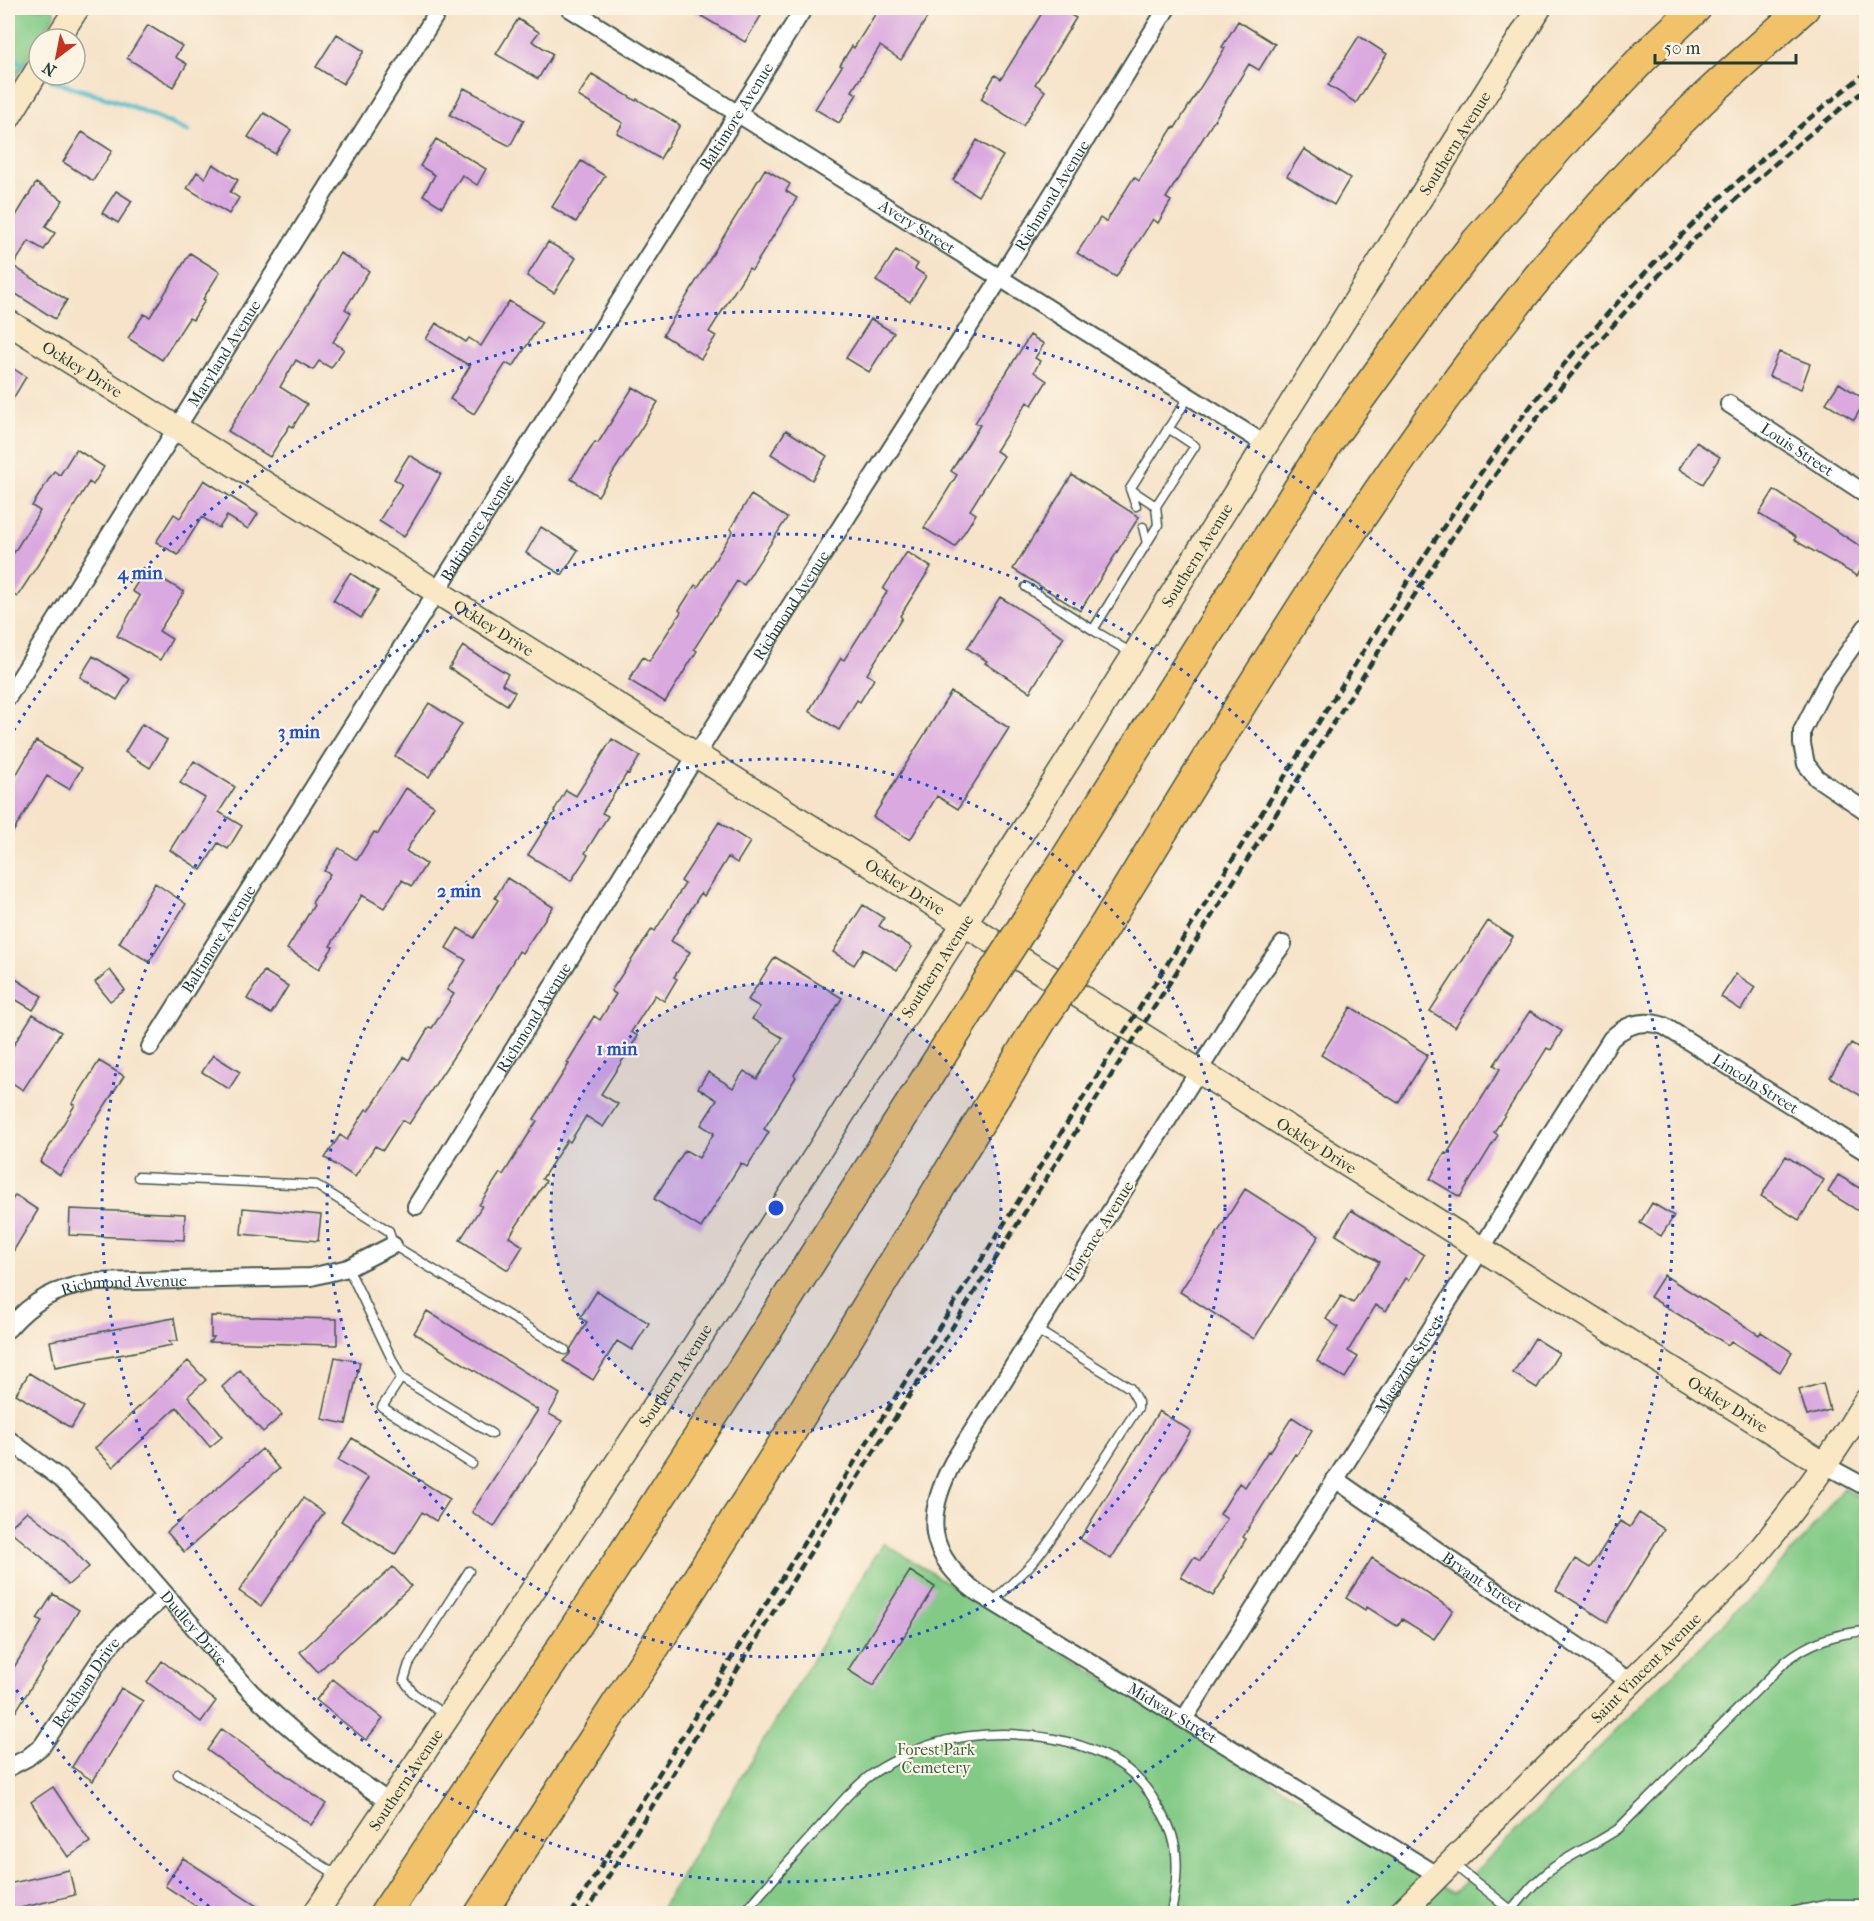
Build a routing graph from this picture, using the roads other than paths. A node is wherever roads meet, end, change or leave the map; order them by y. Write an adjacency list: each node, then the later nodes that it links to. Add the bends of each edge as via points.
1 (77, 8): 9 (street)
2 (440, 8): 17 (street, Maryland Avenue)
3 (570, 8): 11 (street, Avery Street)
4 (804, 8): 11 (street, Baltimore Avenue)
5 (1167, 8): 13 (street, Richmond Avenue)
6 (1539, 8): 19 (street, Southern Avenue)
7 (1696, 8): 74 (highway, bridge, via 1568,136 1485,232 1329,442 703,1432)
8 (1804, 8): 75 (highway, bridge, via 1705,97 1631,172 1538,277 1473,360 1347,536 1087,954 1044,1016 789,1435)
9 (65, 27)
10 (27, 87): 12 (street)
11 (738, 113): 13 (street, Avery Street); 27 (street, Baltimore Avenue)
12 (8, 118)
13 (1001, 277): 15 (street, Avery Street); 32 (street, Richmond Avenue)
14 (8, 322): 17 (street, Ockley Drive)
15 (1189, 396): 18 (lane); 19 (street, Avery Street)
16 (1729, 404): 21 (street, Louis Street)
17 (176, 426): 27 (street, Ockley Drive); 31 (street, Maryland Avenue)
18 (1168, 428): 20 (lane); 23 (lane, via 1195,446)
19 (1265, 444): 30 (street, Southern Avenue)
20 (1130, 489): 22 (lane); 23 (lane)
21 (1866, 494)
22 (1136, 506)
23 (1156, 506): 25 (lane, via 1158,525)
24 (1143, 527): 25 (lane)
25 (1147, 543): 29 (lane)
26 (1026, 587): 29 (lane)
27 (438, 591): 32 (street, Ockley Drive); 39 (street, Baltimore Avenue)
28 (1866, 627): 33 (street, via 1827,682 1802,730 1806,764 1817,778)
29 (1093, 630): 30 (lane)
30 (1133, 654): 34 (street, Southern Avenue)
31 (8, 697)
32 (697, 754): 34 (street, Ockley Drive); 43 (street, Richmond Avenue)
33 (1866, 811)
34 (965, 923): 40 (street, Ockley Drive); 64 (street, Southern Avenue, via 672,1381)
35 (1283, 944): 40 (street, Florence Avenue)
36 (8, 1016): 38 (lane)
37 (1642, 1023): 41 (street, Lincoln Street, via 1655,1023 1673,1031); 45 (street, Magazine Street, via 1627,1027 1611,1039)
38 (8, 1031)
39 (150, 1047)
40 (1199, 1072): 45 (street, Ockley Drive); 48 (street, Florence Avenue)
41 (1866, 1152)
42 (138, 1177): 44 (lane, via 316,1185 389,1231)
43 (416, 1206)
44 (393, 1245): 46 (street, Richmond Avenue); 49 (lane)
45 (1482, 1248): 55 (street, Ockley Drive); 56 (street, Magazine Street)
46 (348, 1268): 47 (street, Richmond Avenue, via 311,1277 94,1282 71,1286 45,1296 22,1312); 50 (lane)
47 (8, 1329)
48 (1036, 1330): 58 (street, Florence Avenue, via 945,1476 936,1502); 61 (lane, via 1130,1388 1138,1407 1061,1525)
49 (565, 1350)
50 (401, 1378): 52 (lane); 54 (lane, via 382,1407)
51 (1866, 1401): 55 (street, Saint Vincent Avenue)
52 (492, 1434)
53 (8, 1439): 60 (street, Dudley Drive, via 76,1492)
54 (472, 1464)
55 (1825, 1465): 57 (street, Ockley Drive); 63 (street, Saint Vincent Avenue, via 1742,1571)
56 (1335, 1479): 63 (street, Bryant Street); 65 (street, Magazine Street)
57 (1866, 1487)
58 (934, 1526): 61 (street, Midway Street, via 947,1564 965,1584)
59 (469, 1571): 64 (lane, via 409,1664 404,1680 413,1693)
60 (165, 1596): 66 (street, Beckham Drive, via 108,1648 42,1746); 68 (street, Dudley Drive, via 282,1721)
61 (994, 1602): 65 (street, Midway Street)
62 (1866, 1631): 72 (lane, via 1829,1637 1786,1661 1618,1829 1550,1870 1533,1884)
63 (1631, 1682): 69 (street, Saint Vincent Avenue)
64 (448, 1717): 68 (street, Southern Avenue)
65 (1184, 1719): 69 (street, Midway Street)
66 (8, 1768)
67 (178, 1774): 70 (lane)
68 (390, 1803): 70 (street, Southern Avenue)
69 (1445, 1869): 72 (lane); 78 (street, Saint Vincent Avenue)
70 (340, 1877): 73 (street, Southern Avenue)
71 (1866, 1904): 79 (lane, via 1830,1904)
72 (1512, 1912)
73 (315, 1914)
74 (385, 1914)
75 (480, 1914)
76 (742, 1914): 77 (lane, via 847,1796 871,1775 934,1744 1003,1735 1048,1737 1091,1748 1137,1778 1168,1822 1176,1848)
77 (1171, 1914)
78 (1400, 1914)
79 (1782, 1914)

